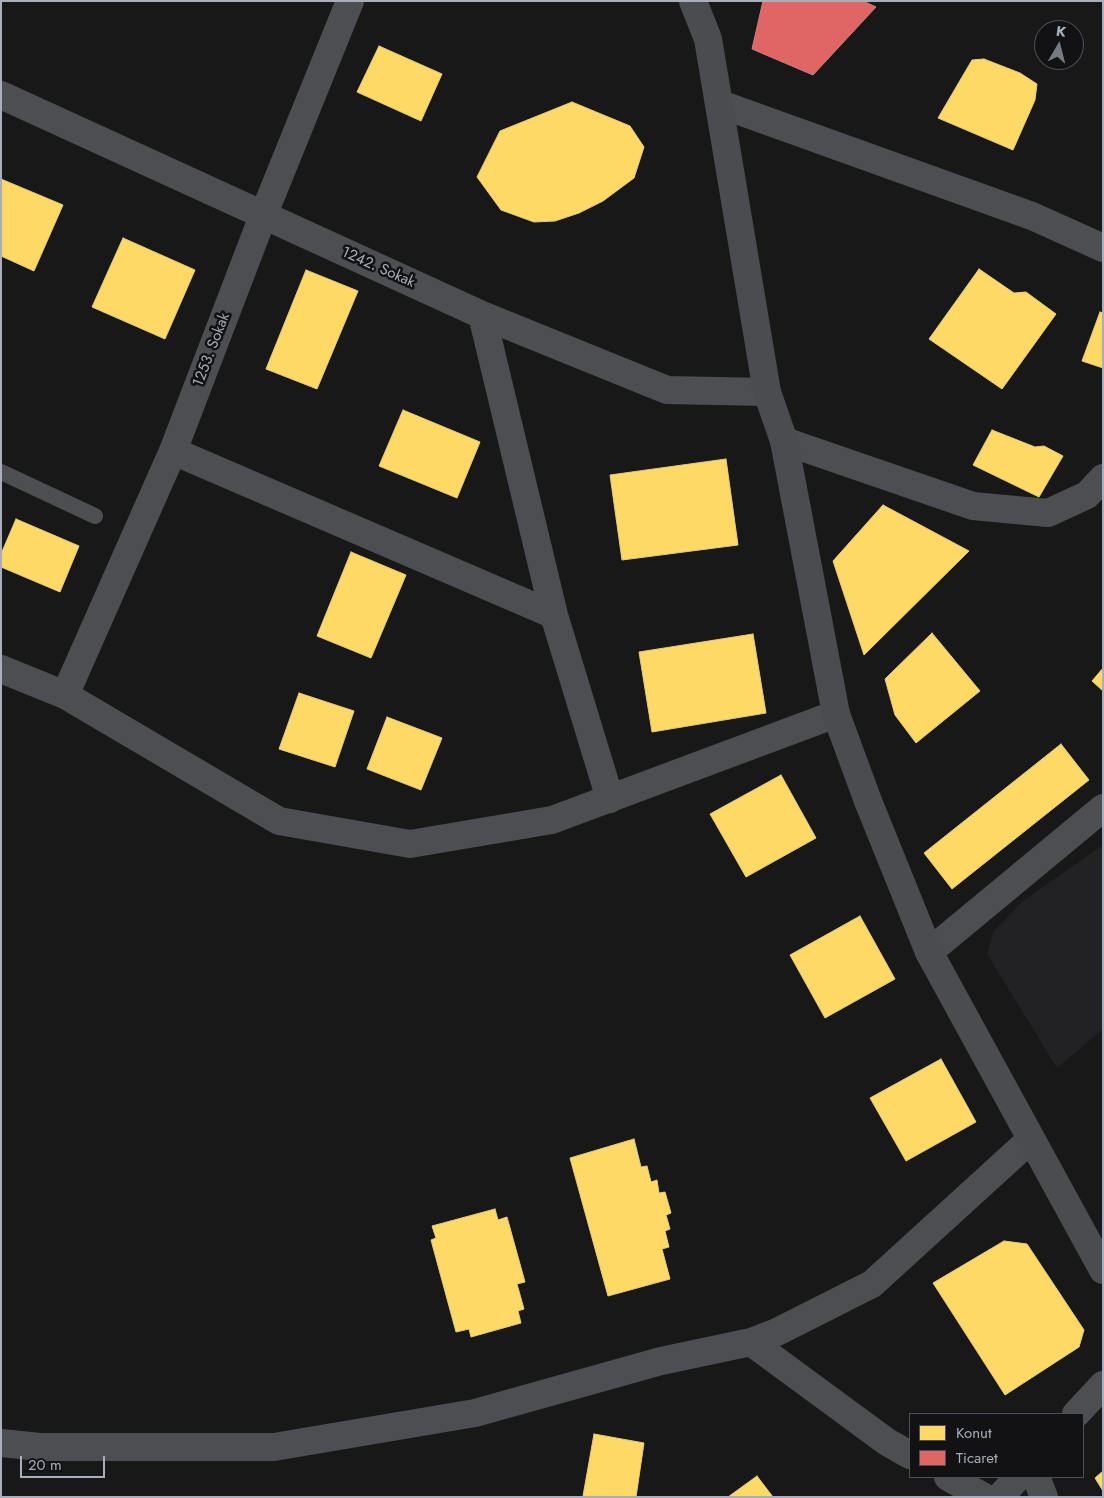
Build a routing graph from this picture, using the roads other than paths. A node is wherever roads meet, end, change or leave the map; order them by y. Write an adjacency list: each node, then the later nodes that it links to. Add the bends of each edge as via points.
1 (350, 1): 5 (street, 1253. Sokak)
2 (693, 1): 4 (main road, via 708,39)
3 (1, 94): 5 (street, 1242. Sokak)
4 (720, 104): 6 (street, via 1032,216); 8 (main road)
5 (263, 216): 7 (street, 1242. Sokak); 10 (street, 1253. Sokak)
6 (1103, 248)
7 (482, 315): 8 (street, 1242. Sokak, via 667,390); 14 (street)
8 (767, 392): 9 (main road)
9 (784, 441): 12 (street, via 973,506 1048,513 1087,494); 17 (main road)
10 (173, 452): 14 (street); 16 (street, 1253. Sokak)
11 (1, 472): 13 (lane)
12 (1103, 478)
13 (95, 516)
14 (554, 615): 18 (street)
15 (1, 669): 16 (street)
16 (65, 695): 18 (street, via 279,821 410,844 552,820)
17 (836, 714): 18 (street); 20 (main road)
18 (610, 799)
19 (1103, 808): 20 (street)
20 (929, 952): 21 (main road)
21 (1030, 1140): 22 (main road); 23 (street, via 872,1284)
22 (1103, 1270)
23 (751, 1342): 26 (street, via 661,1361 475,1413 274,1447 40,1447); 27 (street, via 887,1442)
24 (1103, 1386): 25 (street)
25 (1077, 1413)
26 (1, 1443)
27 (909, 1454)
28 (950, 1478): 31 (street)
29 (1017, 1478): 32 (street)
30 (1036, 1478): 33 (street)
31 (984, 1497)
32 (1000, 1497)
33 (1044, 1497)

